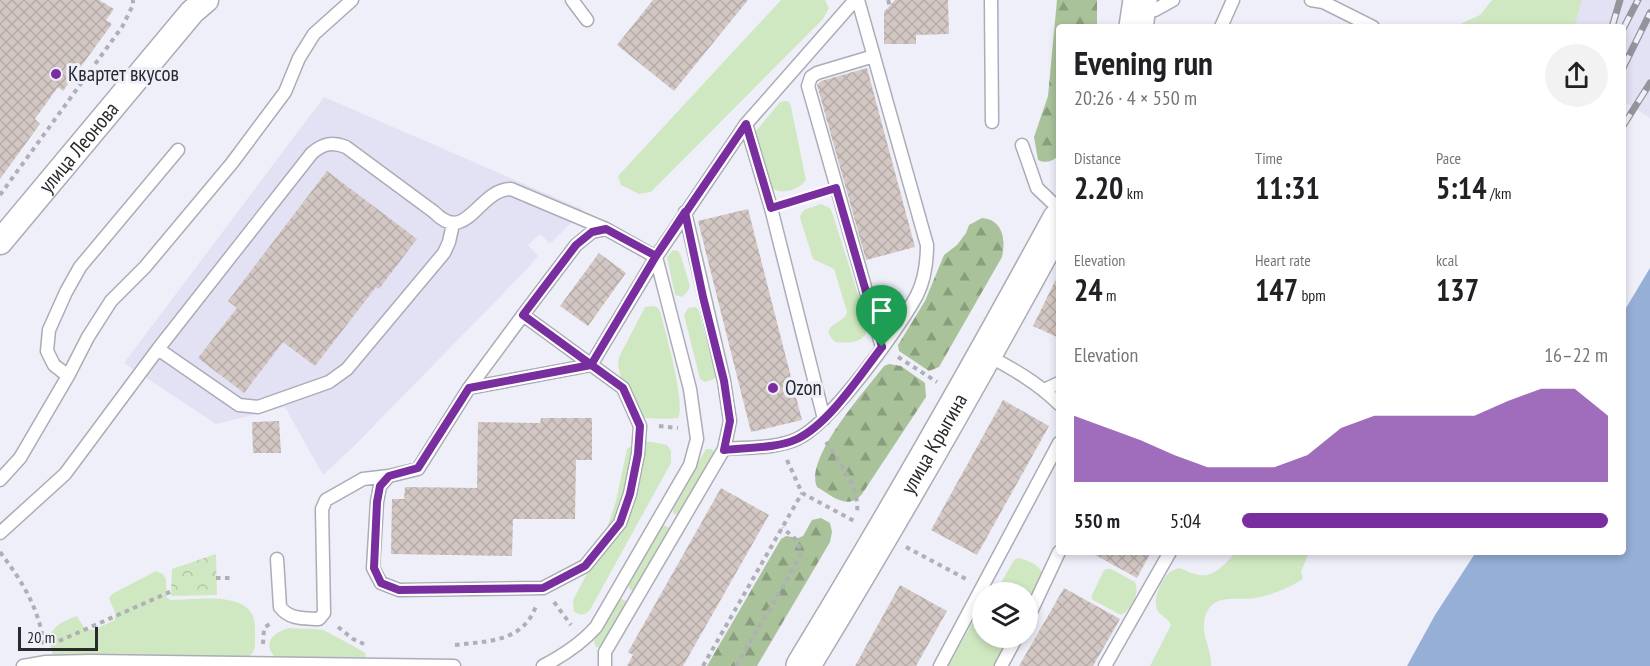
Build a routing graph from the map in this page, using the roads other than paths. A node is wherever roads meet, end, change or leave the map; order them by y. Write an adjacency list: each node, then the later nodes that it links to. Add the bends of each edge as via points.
1 (206, 0): 23 (street, улица Леонова)
2 (352, 0): 30 (lane, via 314,34 285,92 232,163 146,267 111,301)
3 (572, 0): 10 (lane)
4 (857, 0): 13 (lane); 15 (lane)
5 (991, 0): 14 (lane)
6 (1173, 0): 9 (lane, via 1155,10)
7 (1233, 0): 11 (lane)
8 (1311, 0): 12 (lane)
9 (1138, 13)
10 (587, 20)
11 (1222, 24)
12 (1367, 24)
13 (874, 56): 27 (lane, via 927,245 925,274); 27 (lane, via 817,73 808,86)
14 (992, 122)
15 (746, 124): 19 (lane); 35 (lane, via 771,208)
16 (1022, 146): 18 (lane, via 1037,188)
17 (178, 150): 30 (lane, via 80,267 66,292 46,351 49,360)
18 (1056, 206)
19 (685, 212): 24 (lane); 37 (lane, via 724,381 730,421)
20 (453, 224): 22 (lane, via 464,221 496,192 511,189); 26 (lane, via 444,253 347,369 329,382 258,407 239,405); 26 (lane, via 442,221 346,147 334,143 321,146)
21 (1056, 226): 28 (main road, улица Крыгина)
22 (606, 229): 24 (lane); 25 (lane, via 592,232 576,245)
23 (0, 242)
24 (656, 256): 29 (lane); 49 (lane, via 690,389 697,439 690,465 596,627 584,641)
25 (523, 315): 29 (lane); 32 (lane)
26 (158, 350): 40 (lane, via 65,474)
27 (887, 350): 35 (lane)
28 (986, 355): 33 (lane); 51 (main road, улица Крыгина)
29 (591, 365): 32 (lane); 38 (lane, via 623,388 640,426 630,494 620,523 585,566 543,588 399,590 381,583 374,568 377,502 380,486)
30 (68, 376): 39 (lane, via 20,458)
31 (1056, 384): 33 (lane)
32 (469, 388): 38 (lane, via 418,468)
33 (1044, 390): 34 (lane)
34 (1056, 401)
35 (820, 423): 37 (lane, via 797,439)
36 (1056, 449): 52 (lane)
37 (724, 450): 50 (lane, via 605,652)
38 (389, 476): 43 (lane, via 363,479 326,500 322,509 322,617 294,618 280,608)
39 (0, 480)
40 (0, 533)
41 (1058, 555): 44 (lane)
42 (1168, 555): 54 (lane)
43 (278, 559)
44 (1038, 597)
45 (1011, 648): 53 (lane)
46 (22, 666): 47 (lane, via 91,661)
47 (444, 666): 48 (lane)
48 (453, 666)
49 (543, 666)
50 (605, 666)
51 (803, 666)
52 (940, 666)
53 (1001, 666)
54 (1105, 666)

